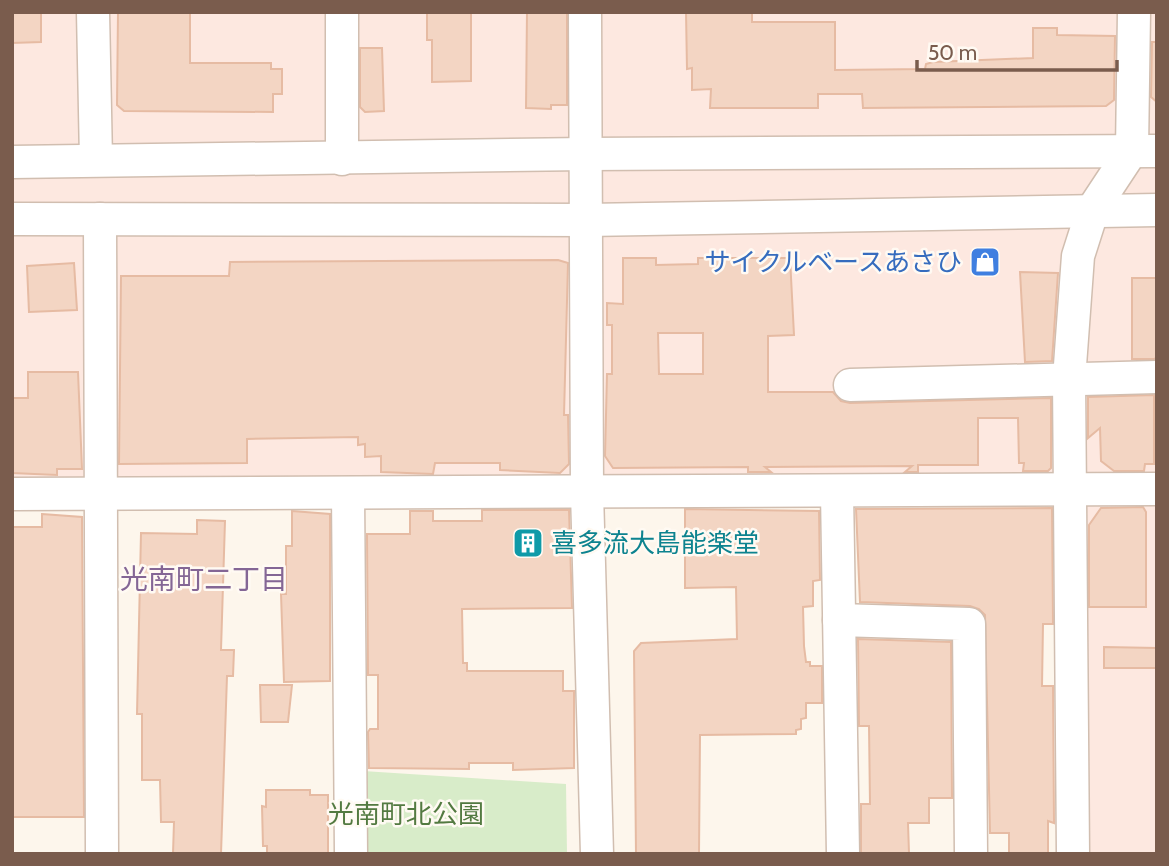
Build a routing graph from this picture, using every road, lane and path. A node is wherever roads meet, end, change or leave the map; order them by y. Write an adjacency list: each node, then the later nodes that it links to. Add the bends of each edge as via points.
1 (93, 12): 8 (street)
2 (342, 12): 7 (street)
3 (585, 12): 6 (street)
4 (1134, 12): 5 (street)
5 (1144, 151): 6 (street); 10 (street)
6 (586, 153): 7 (street); 14 (street)
7 (342, 159): 8 (street)
8 (96, 160): 9 (street)
9 (12, 162)
10 (1093, 209): 11 (street); 14 (street); 16 (street, via 1077,256)
11 (1157, 210)
12 (12, 219): 13 (street)
13 (100, 219): 14 (street); 22 (street)
14 (587, 220): 20 (street)
15 (1157, 377): 16 (street)
16 (1069, 379): 17 (street); 19 (street)
17 (850, 385)
18 (1157, 489): 19 (street)
19 (1069, 490): 21 (street); 31 (street)
20 (587, 492): 21 (street); 23 (street); 28 (street)
21 (837, 492): 25 (street)
22 (100, 493): 23 (street); 24 (street); 26 (street)
23 (348, 493): 27 (street)
24 (12, 494)
25 (839, 620): 29 (street); 30 (street, via 969,624)
26 (102, 854)
27 (351, 854)
28 (597, 854)
29 (843, 854)
30 (971, 854)
31 (1073, 854)

